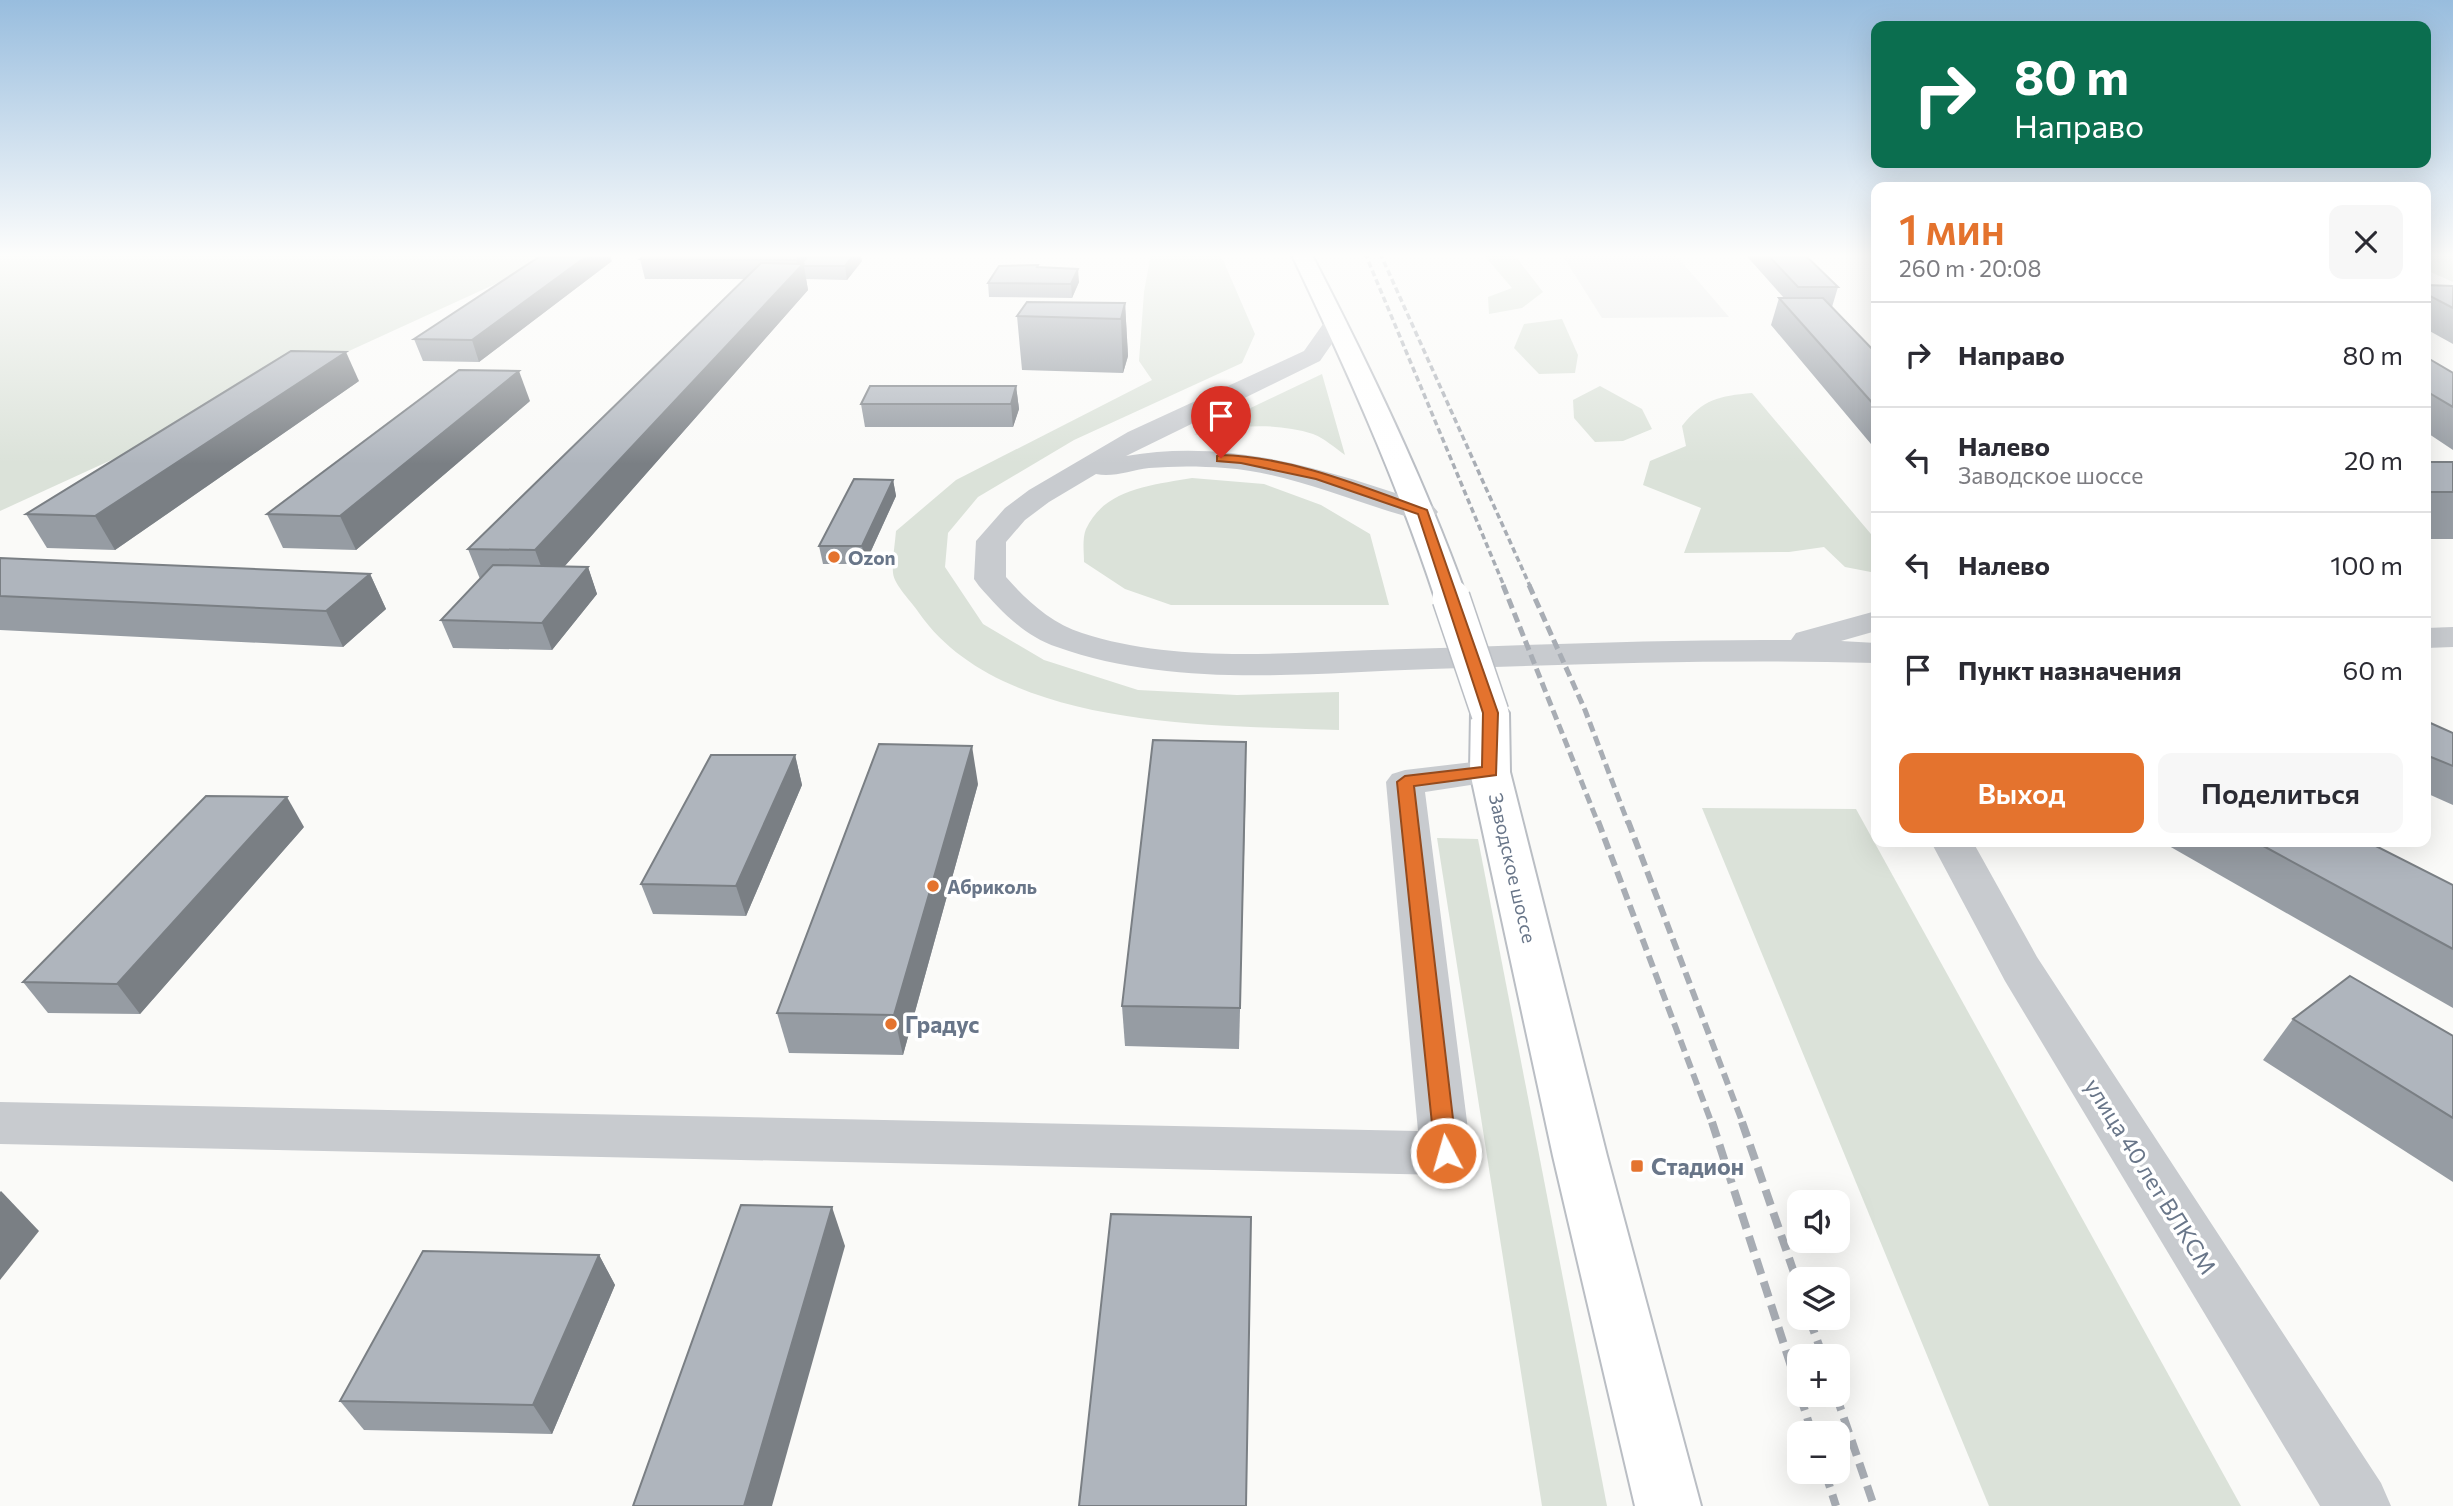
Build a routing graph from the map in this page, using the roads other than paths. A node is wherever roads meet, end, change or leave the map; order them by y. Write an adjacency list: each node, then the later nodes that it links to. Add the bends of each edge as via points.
1 (1335, 323): 3 (street, via 1312,356 1137,438)
2 (1337, 323): 4 (main road, Заводское шоссе)
3 (1072, 476): 4 (street, via 1125,463 1179,457 1241,459 1319,476); 8 (street, via 1015,514 991,541 990,579 1020,614 1068,640 1167,662)
4 (1423, 512): 10 (main road, Заводское шоссе, bridge, via 1490,713)
5 (1871, 622): 8 (street)
6 (2431, 638): 7 (street)
7 (2453, 638)
8 (1779, 649): 9 (street)
9 (1871, 653)
10 (1490, 772): 12 (street, via 1405,782 1446,1153); 13 (main road, Заводское шоссе)
11 (1955, 847): 14 (street, улица 40 лет ВЛКСМ, via 2021,969)
12 (0, 1123)
13 (1668, 1506)
14 (2358, 1506)

